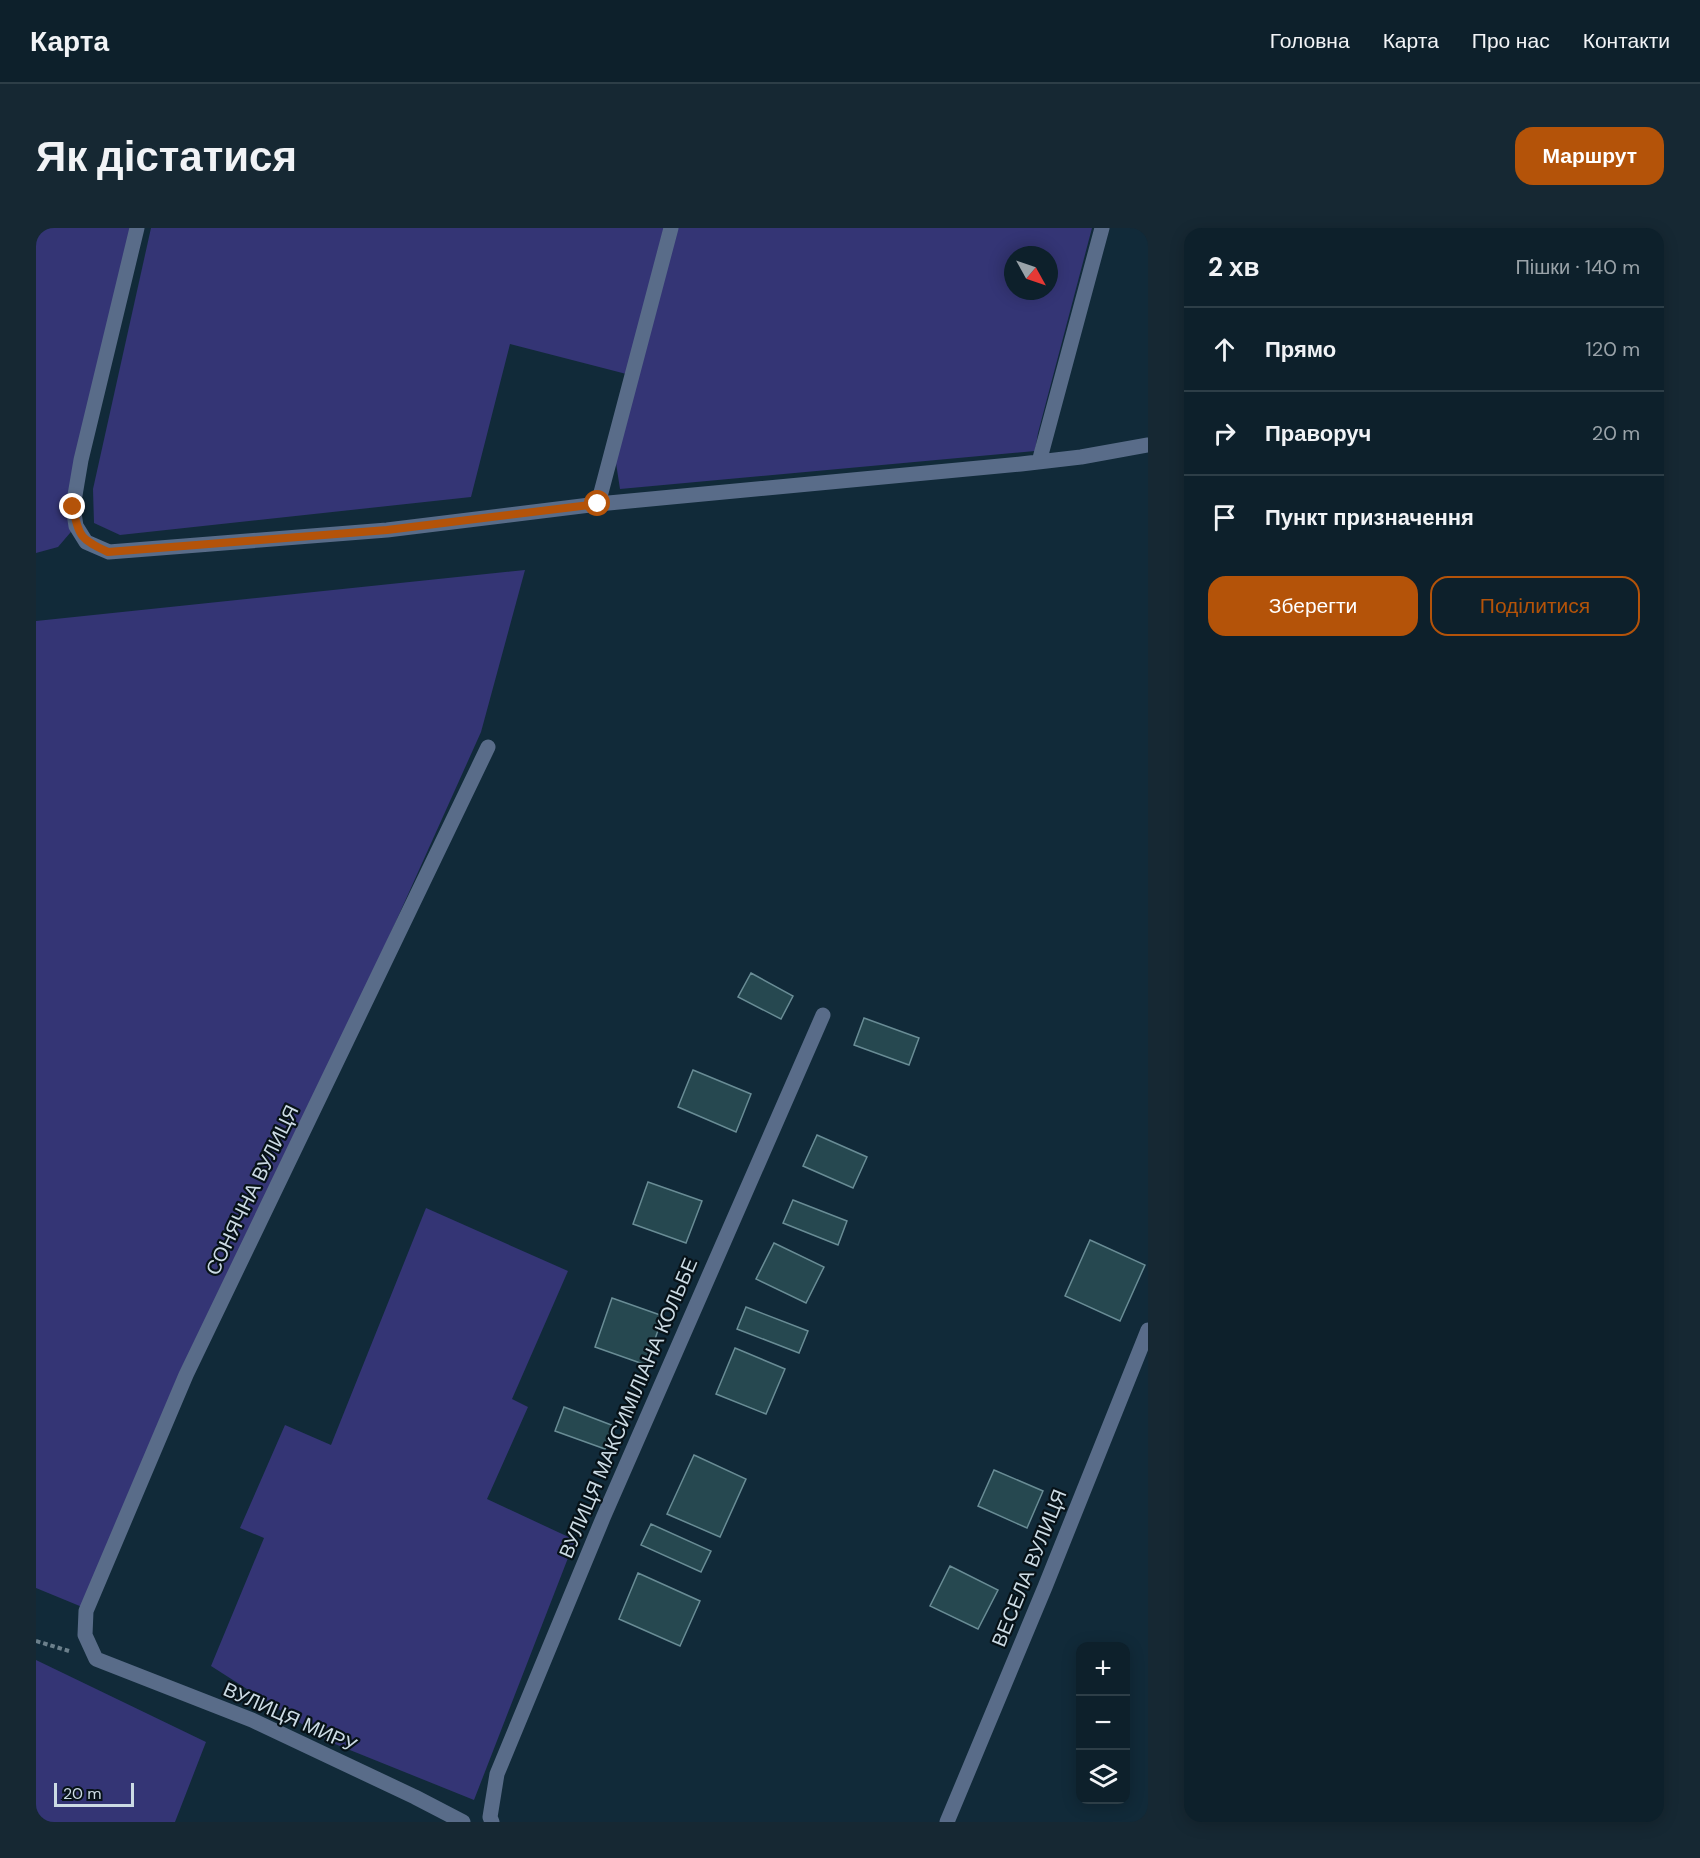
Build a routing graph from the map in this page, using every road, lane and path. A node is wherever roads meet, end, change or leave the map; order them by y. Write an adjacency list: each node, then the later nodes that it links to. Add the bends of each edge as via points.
1 (137, 228): 6 (street, via 73,507 76,526 86,542 108,552 131,551 387,530)
2 (671, 228): 6 (street)
3 (1102, 228): 5 (street)
4 (1148, 445): 5 (street)
5 (1039, 462): 6 (street)
6 (598, 504)
7 (488, 747): 11 (street, СОНЯЧНА ВУЛИЦЯ, via 186,1375 86,1611 85,1635)
8 (823, 1015): 13 (street, ВУЛИЦЯ МАКСИМІЛІАНА КОЛЬБЕ, via 622,1474 501,1764)
9 (1148, 1330): 14 (street, ВЕСЕЛА ВУЛИЦЯ)
10 (36, 1641): 11 (path)
11 (96, 1659): 12 (street, ВУЛИЦЯ МИРУ, via 252,1720)
12 (463, 1822)
13 (492, 1822)
14 (947, 1822)

